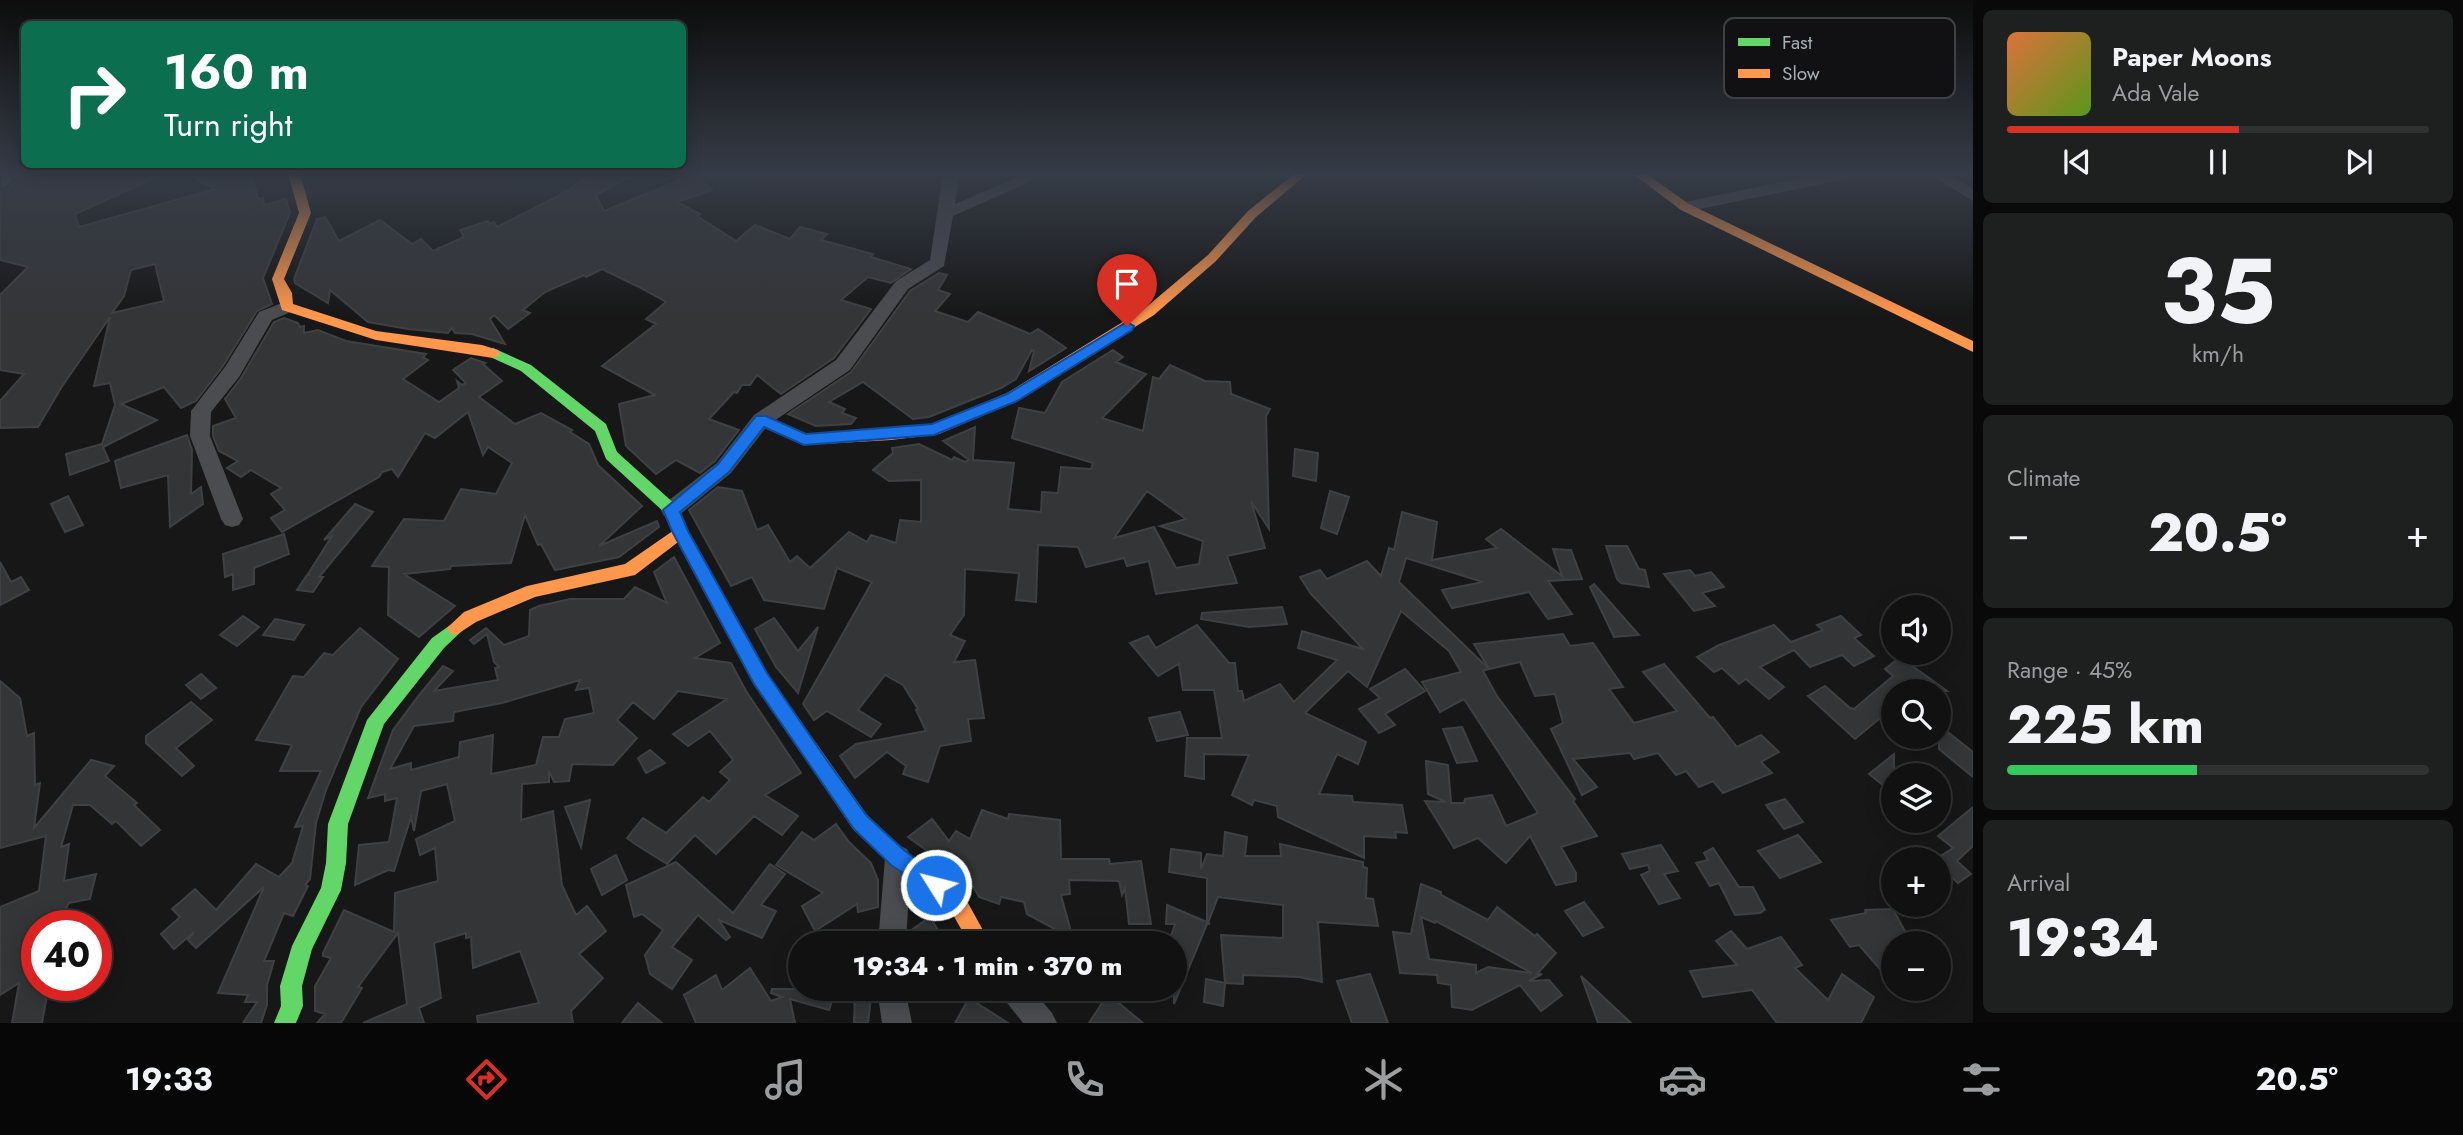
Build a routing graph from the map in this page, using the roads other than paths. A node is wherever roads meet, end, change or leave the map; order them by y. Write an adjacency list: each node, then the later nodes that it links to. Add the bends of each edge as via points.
1 (302, 221): 5 (street, via 278,279)
2 (946, 221): 7 (street, via 938,262 902,285 843,365)
3 (1246, 221): 7 (street, via 1212,258 1149,312 1012,397 934,429 891,435 804,440)
4 (1713, 221): 6 (street)
5 (287, 307): 8 (street, via 347,330 471,346 504,356 601,428 611,455); 9 (street, via 265,316 232,372 201,411 200,436)
6 (1973, 347)
7 (761, 420): 8 (street, via 724,468)
8 (671, 510): 10 (street)
9 (232, 519)
10 (680, 531): 11 (street, via 761,679 860,822); 16 (street, via 629,570 533,591 470,617 438,643 404,682 376,720 348,791 338,824 331,890 302,946)
11 (898, 858): 12 (street); 13 (street, via 955,899)
12 (893, 931)
13 (973, 931)
14 (893, 1001): 17 (street)
15 (1024, 1001): 18 (street)
16 (285, 1023)
17 (897, 1023)
18 (1042, 1023)

